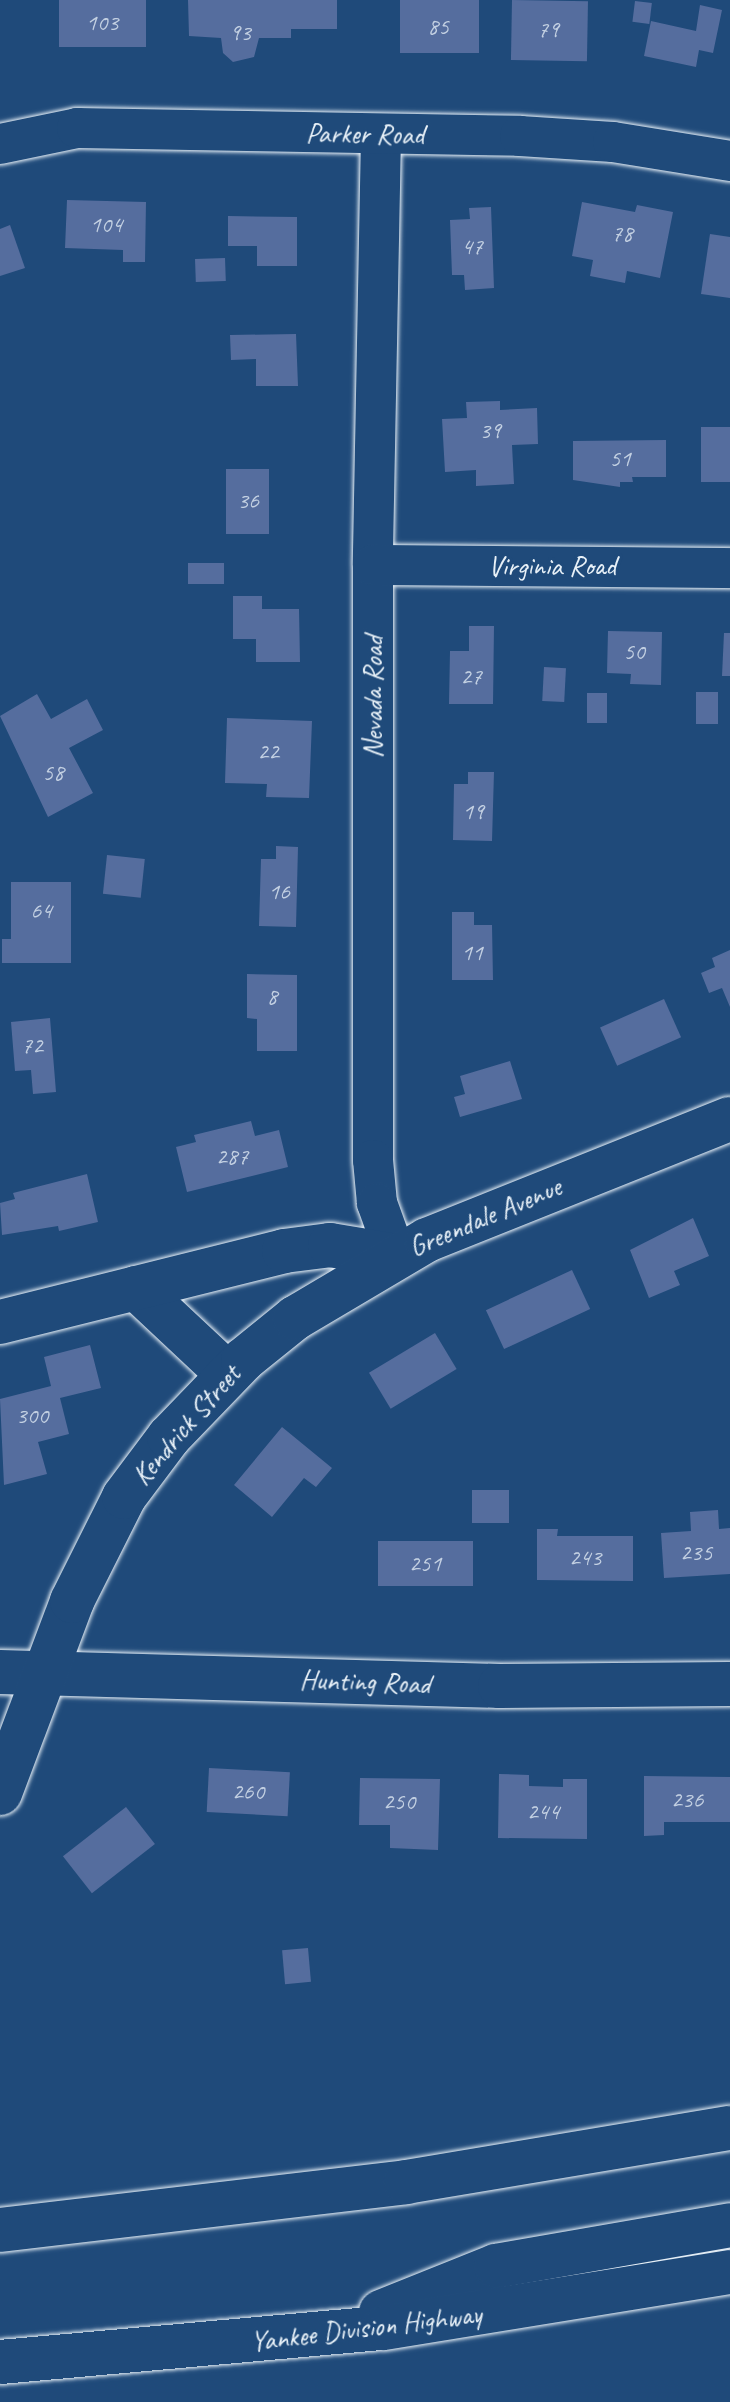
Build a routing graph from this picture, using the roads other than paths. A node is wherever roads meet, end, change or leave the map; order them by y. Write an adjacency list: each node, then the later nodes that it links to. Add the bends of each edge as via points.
1 (381, 135): 2 (street, Parker Road, via 77,128 37,132); 3 (street, Parker Road, via 585,139); 4 (street, Nevada Road)
2 (0, 144)
3 (730, 161)
4 (373, 565): 5 (street, Virginia Road); 7 (street, Nevada Road, via 373,1160 377,1203)
5 (730, 568)
6 (730, 1119): 7 (main road, Greendale Avenue, via 490,1212)
7 (396, 1256): 8 (main road, Greendale Avenue, via 354,1247 306,1248); 10 (main road, Kendrick Street, via 295,1318)
8 (136, 1288): 9 (main road, Greendale Avenue); 10 (main road)
9 (0, 1322)
10 (228, 1374): 12 (main road, Kendrick Street, via 160,1446 124,1497 72,1601)
11 (0, 1672): 12 (main road, Hunting Road)
12 (48, 1675): 13 (main road, Hunting Road, via 500,1686); 14 (main road, Kendrick Street)
13 (730, 1684)
14 (0, 1793)
15 (730, 2128): 17 (main road, via 406,2182)
16 (730, 2225): 19 (main road, via 496,2266)
17 (0, 2230)
18 (730, 2272): 19 (main road, Yankee Division Highway)
19 (323, 2335): 20 (main road, Yankee Division Highway)
20 (0, 2362)

